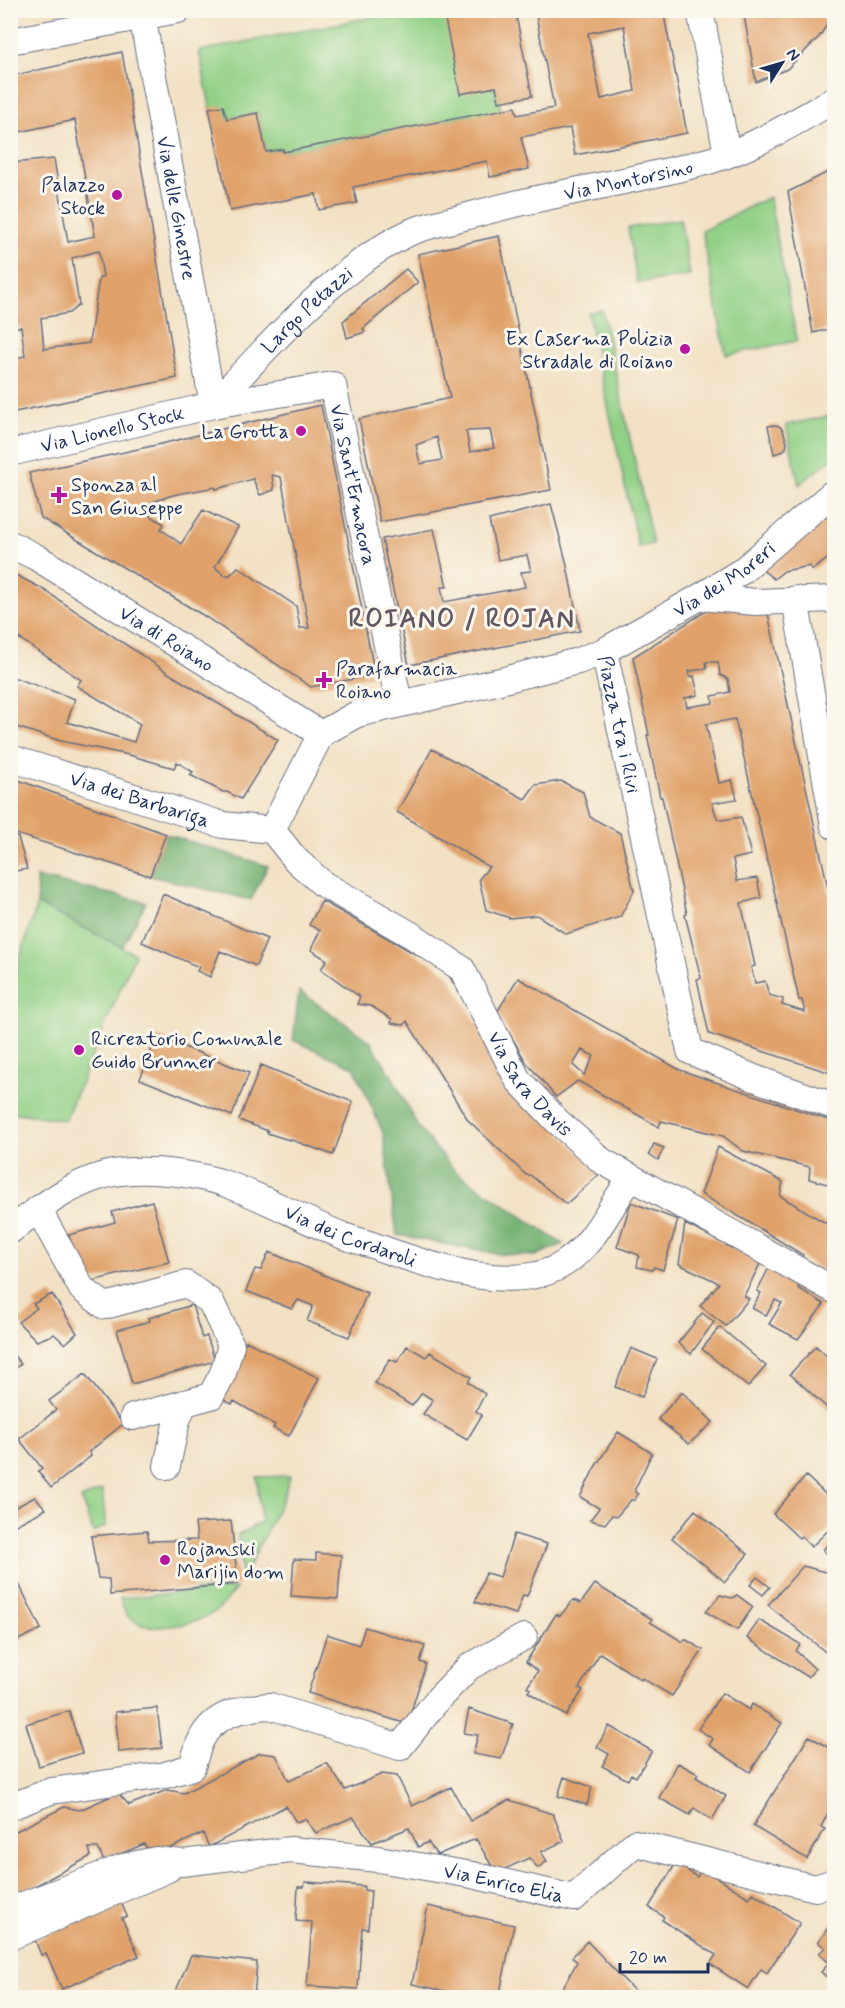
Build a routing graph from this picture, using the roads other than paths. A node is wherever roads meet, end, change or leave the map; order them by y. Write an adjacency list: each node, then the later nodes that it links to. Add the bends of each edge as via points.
1 (178, 10): 3 (street)
2 (700, 10): 6 (street)
3 (142, 14): 4 (street); 8 (street, Via delle Ginestre)
4 (10, 41)
5 (834, 100): 6 (street, Via Montorsino)
6 (728, 154): 7 (street, Via Montorsino, via 506,205)
7 (412, 232): 8 (street, Largo Petazzi, via 339,279)
8 (213, 405): 9 (street, Via Lionello Stock); 16 (street, Via Sant'Ermacora, via 333,385)
9 (10, 453)
10 (834, 492): 12 (street, Via dei Moreri, via 742,571)
11 (10, 544): 17 (street, Via di Roiano)
12 (700, 597): 13 (street, via 756,602); 15 (street, Via dei Moreri)
13 (795, 599): 14 (street); 19 (street)
14 (834, 599)
15 (604, 651): 16 (street, Piazza tra i Rivi, via 500,681); 21 (street, Piazza tra i Rivi, via 690,1051)
16 (399, 703): 17 (street, Piazza tra i Rivi, via 357,714)
17 (321, 734): 20 (street)
18 (10, 758): 20 (street, Via dei Barbariga, via 224,825)
19 (834, 826)
20 (272, 830): 22 (street, Via Sara Davis, via 296,860 323,884 462,969 518,1080 602,1161)
21 (834, 1106)
22 (632, 1178): 23 (street, Via dei Cordaroli, via 585,1247 563,1264 538,1275 510,1277 432,1267 343,1236 228,1184 167,1171 120,1172 78,1184); 25 (street, Via Sara Davis)
23 (38, 1209): 24 (street, Via dei Cordaroli); 26 (street, via 82,1289 105,1306 186,1284 211,1302 231,1345 224,1373 211,1396)
24 (10, 1231)
25 (834, 1290)
26 (184, 1403): 27 (street); 28 (street)
27 (133, 1417)
28 (167, 1466)
29 (524, 1638): 30 (street, via 469,1667 400,1747 270,1706 248,1707 216,1719 201,1739 192,1767 165,1775 51,1791)
30 (10, 1808)
31 (182, 1863): 32 (street, Via Enrico Elia, via 291,1850 460,1873 574,1898 635,1843 815,1888); 33 (street, Via Enrico Elia, via 156,1860 123,1867); 34 (street, Via Enrico Elia)
32 (834, 1882)
33 (10, 1910)
34 (10, 1937)

